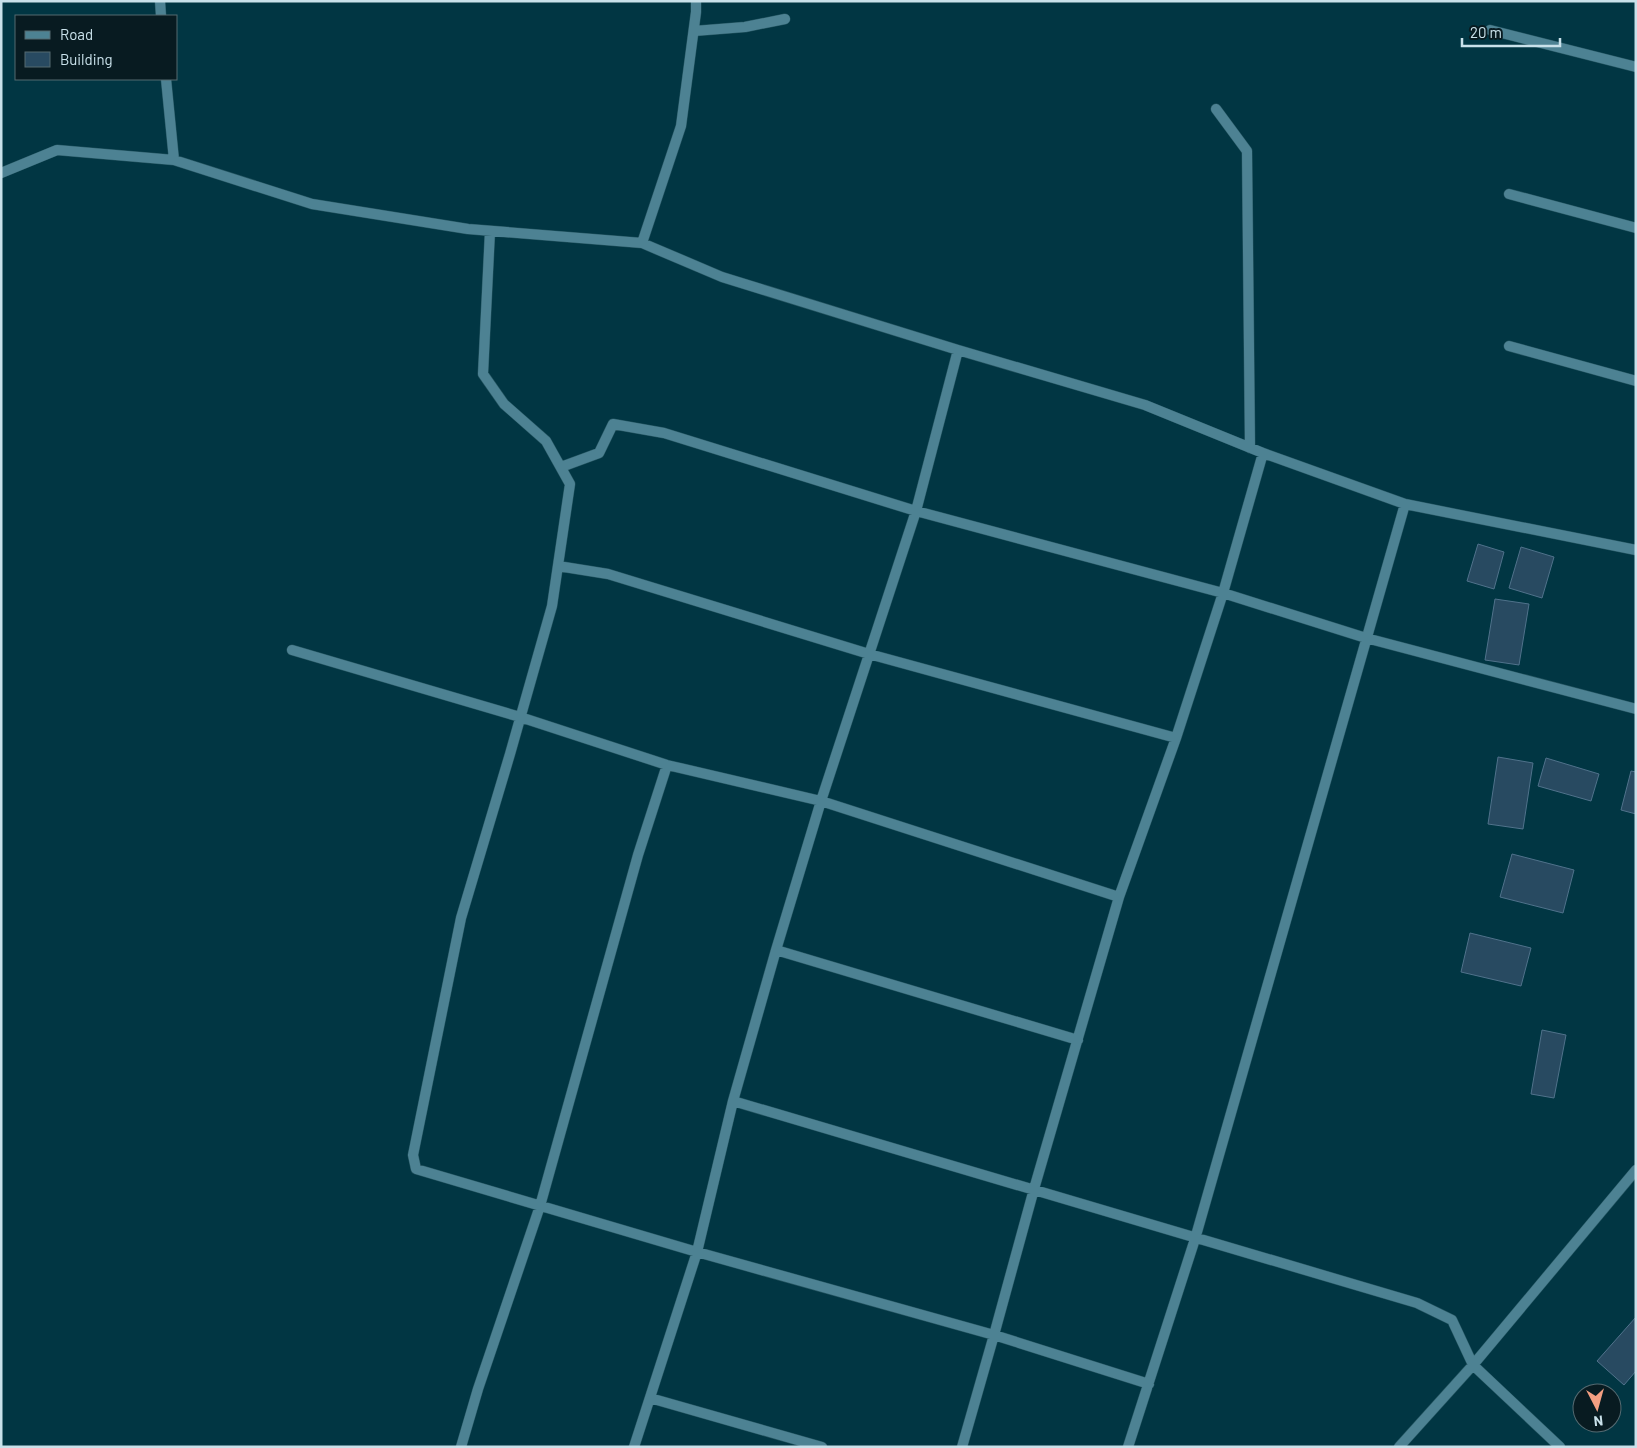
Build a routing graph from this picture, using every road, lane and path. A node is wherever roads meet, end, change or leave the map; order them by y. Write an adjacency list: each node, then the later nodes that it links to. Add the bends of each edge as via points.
1 (160, 1): 3 (street)
2 (696, 1): 6 (street)
3 (161, 15)
4 (786, 19): 6 (street, via 745,27)
5 (1490, 30): 7 (street)
6 (694, 31): 15 (street, via 681,126)
7 (1636, 67)
8 (166, 80): 10 (street)
9 (1216, 109): 19 (street, via 1247,151)
10 (174, 160): 11 (street, via 57,150); 14 (street, via 312,204)
11 (1, 173)
12 (1508, 194): 13 (street)
13 (1636, 228)
14 (490, 231): 15 (street); 21 (street, via 484,374 504,404 546,441)
15 (642, 244): 17 (street, via 722,277)
16 (1509, 346): 18 (street)
17 (958, 350): 19 (street, via 1145,405); 23 (street)
18 (1636, 381)
19 (1250, 448): 20 (street)
20 (1263, 453): 22 (street); 26 (street)
21 (560, 467): 23 (street, via 599,453 614,424 664,432); 25 (street, via 570,484)
22 (1405, 504): 24 (street); 27 (street)
23 (916, 511): 26 (street); 29 (street)
24 (1636, 550)
25 (558, 566): 29 (street, via 608,574); 31 (street, via 552,606)
26 (1223, 593): 27 (street); 32 (street)
27 (1366, 638): 30 (street); 42 (street)
28 (292, 650): 31 (street)
29 (869, 654): 32 (street); 34 (street)
30 (1636, 709)
31 (520, 717): 33 (street); 41 (street, via 461,918 413,1155 416,1169)
32 (1176, 738): 35 (street)
33 (668, 765): 34 (street); 41 (street, via 638,855)
34 (820, 801): 35 (street); 36 (street)
35 (1119, 896): 37 (street)
36 (776, 950): 37 (street); 38 (street)
37 (1078, 1040): 40 (street)
38 (733, 1102): 40 (street); 43 (street)
39 (1636, 1170): 45 (street)
40 (1034, 1189): 42 (street); 44 (street)
41 (540, 1206): 43 (street); 48 (street)
42 (1195, 1239): 45 (street, via 1417,1303 1452,1320); 46 (street)
43 (697, 1252): 44 (street); 47 (street)
44 (994, 1334): 46 (street); 51 (street)
45 (1473, 1365): 53 (street); 54 (street)
46 (1149, 1384): 52 (street)
47 (650, 1398): 49 (street); 50 (street)
48 (461, 1447)
49 (634, 1447)
50 (822, 1447)
51 (962, 1447)
52 (1128, 1447)
53 (1399, 1447)
54 (1560, 1447)

